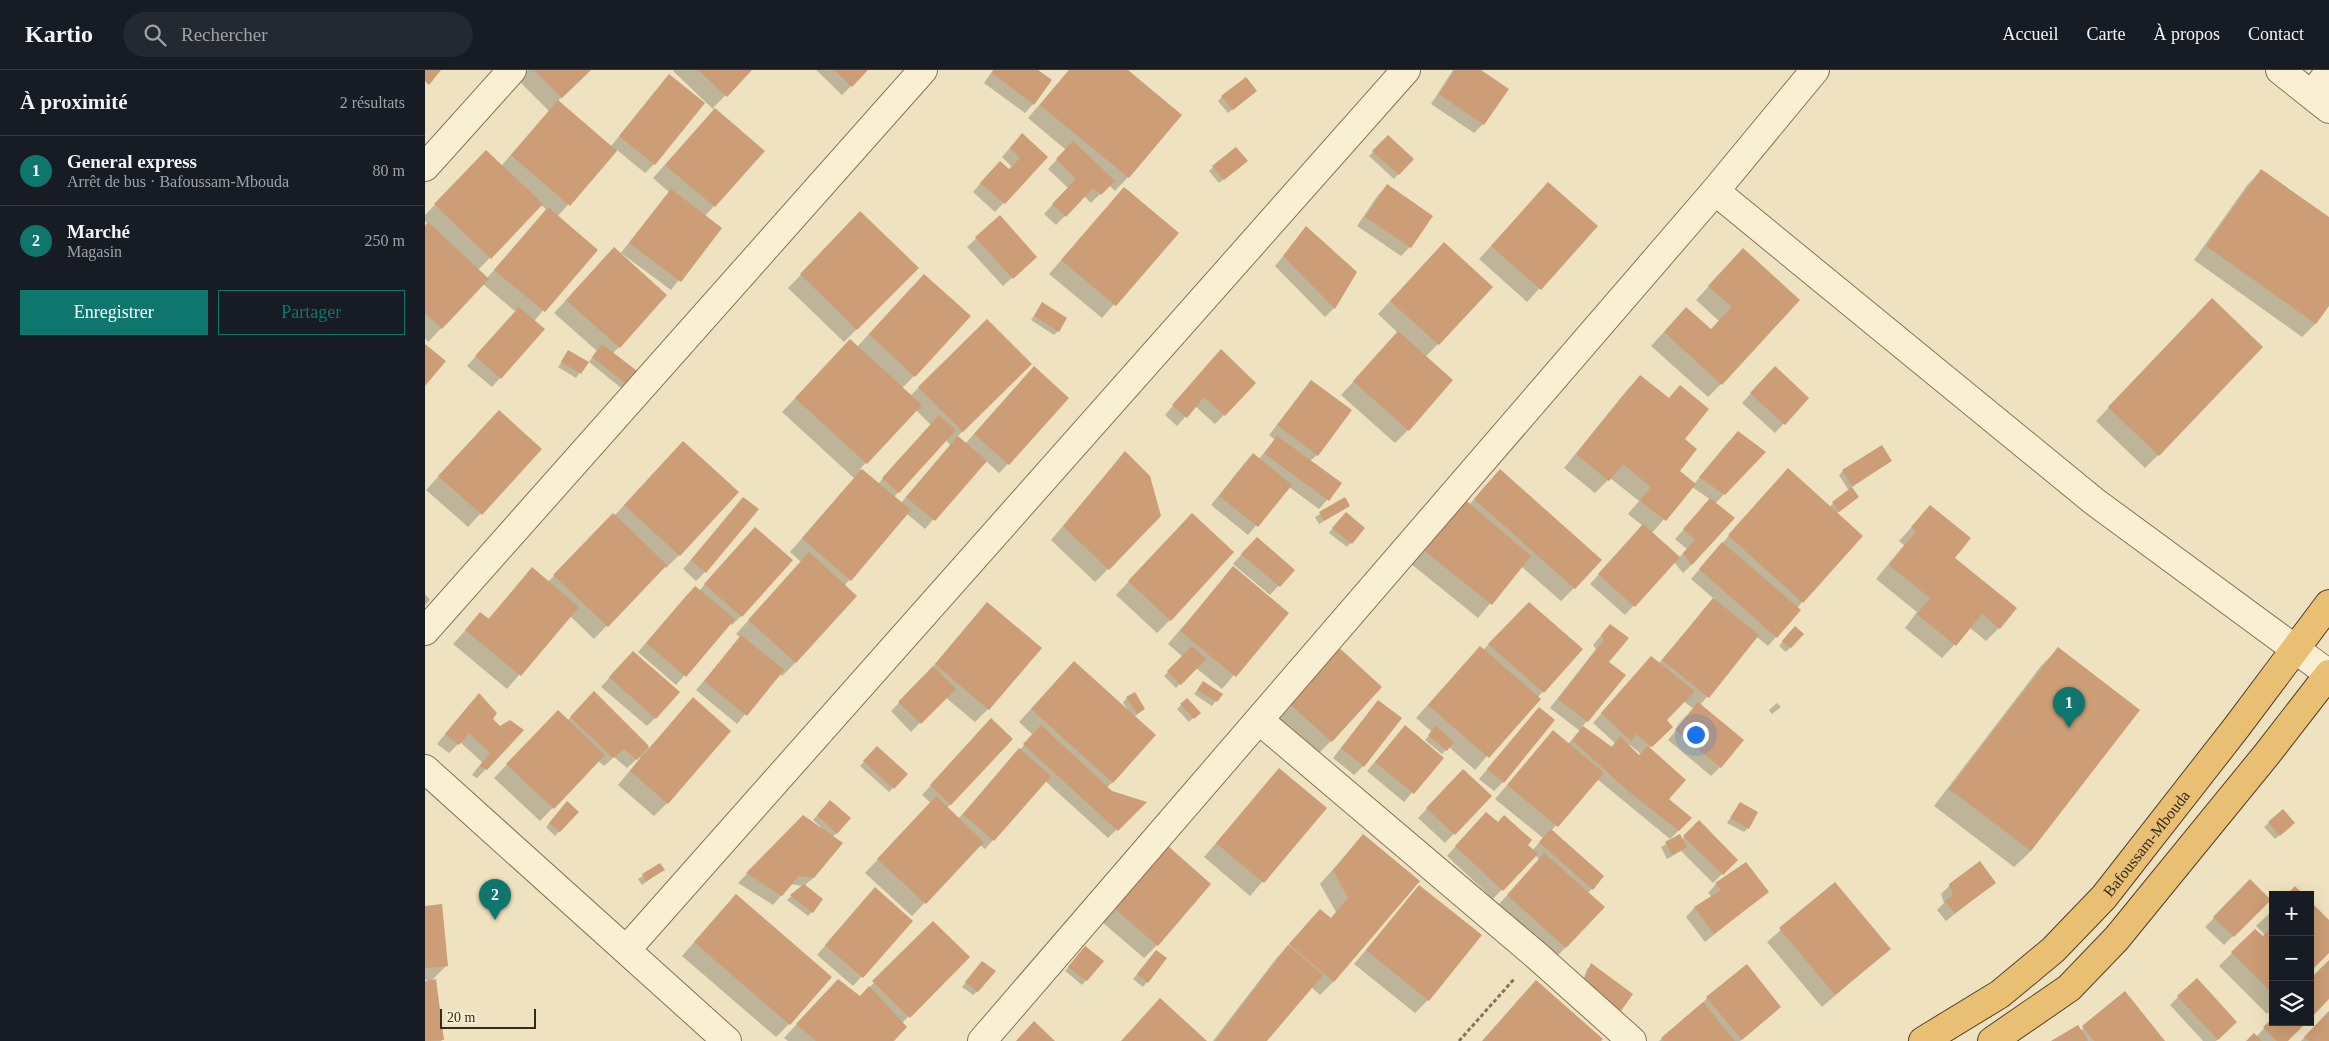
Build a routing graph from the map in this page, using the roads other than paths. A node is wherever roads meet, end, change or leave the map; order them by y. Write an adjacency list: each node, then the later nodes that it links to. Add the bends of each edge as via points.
1 (512, 70): 8 (street)
2 (923, 70): 11 (street)
3 (1406, 70): 16 (street)
4 (1815, 70): 9 (street)
5 (2280, 70): 7 (street)
6 (2329, 72): 7 (street)
7 (2321, 102)
8 (425, 168)
9 (1715, 191): 12 (street, via 2095,502); 14 (street)
10 (2327, 613): 12 (highway, Bafoussam-Mbouda)
11 (425, 631)
12 (2295, 651): 13 (street); 20 (highway, Bafoussam-Mbouda, via 2104,898 2053,950 2000,994)
13 (2329, 674): 21 (highway, via 2117,938 2069,988)
14 (1259, 720): 18 (street); 19 (street, via 1536,955)
15 (425, 769): 16 (street)
16 (627, 949): 17 (street)
17 (727, 1041)
18 (982, 1041)
19 (1632, 1041)
20 (1923, 1041)
21 (1992, 1041)

